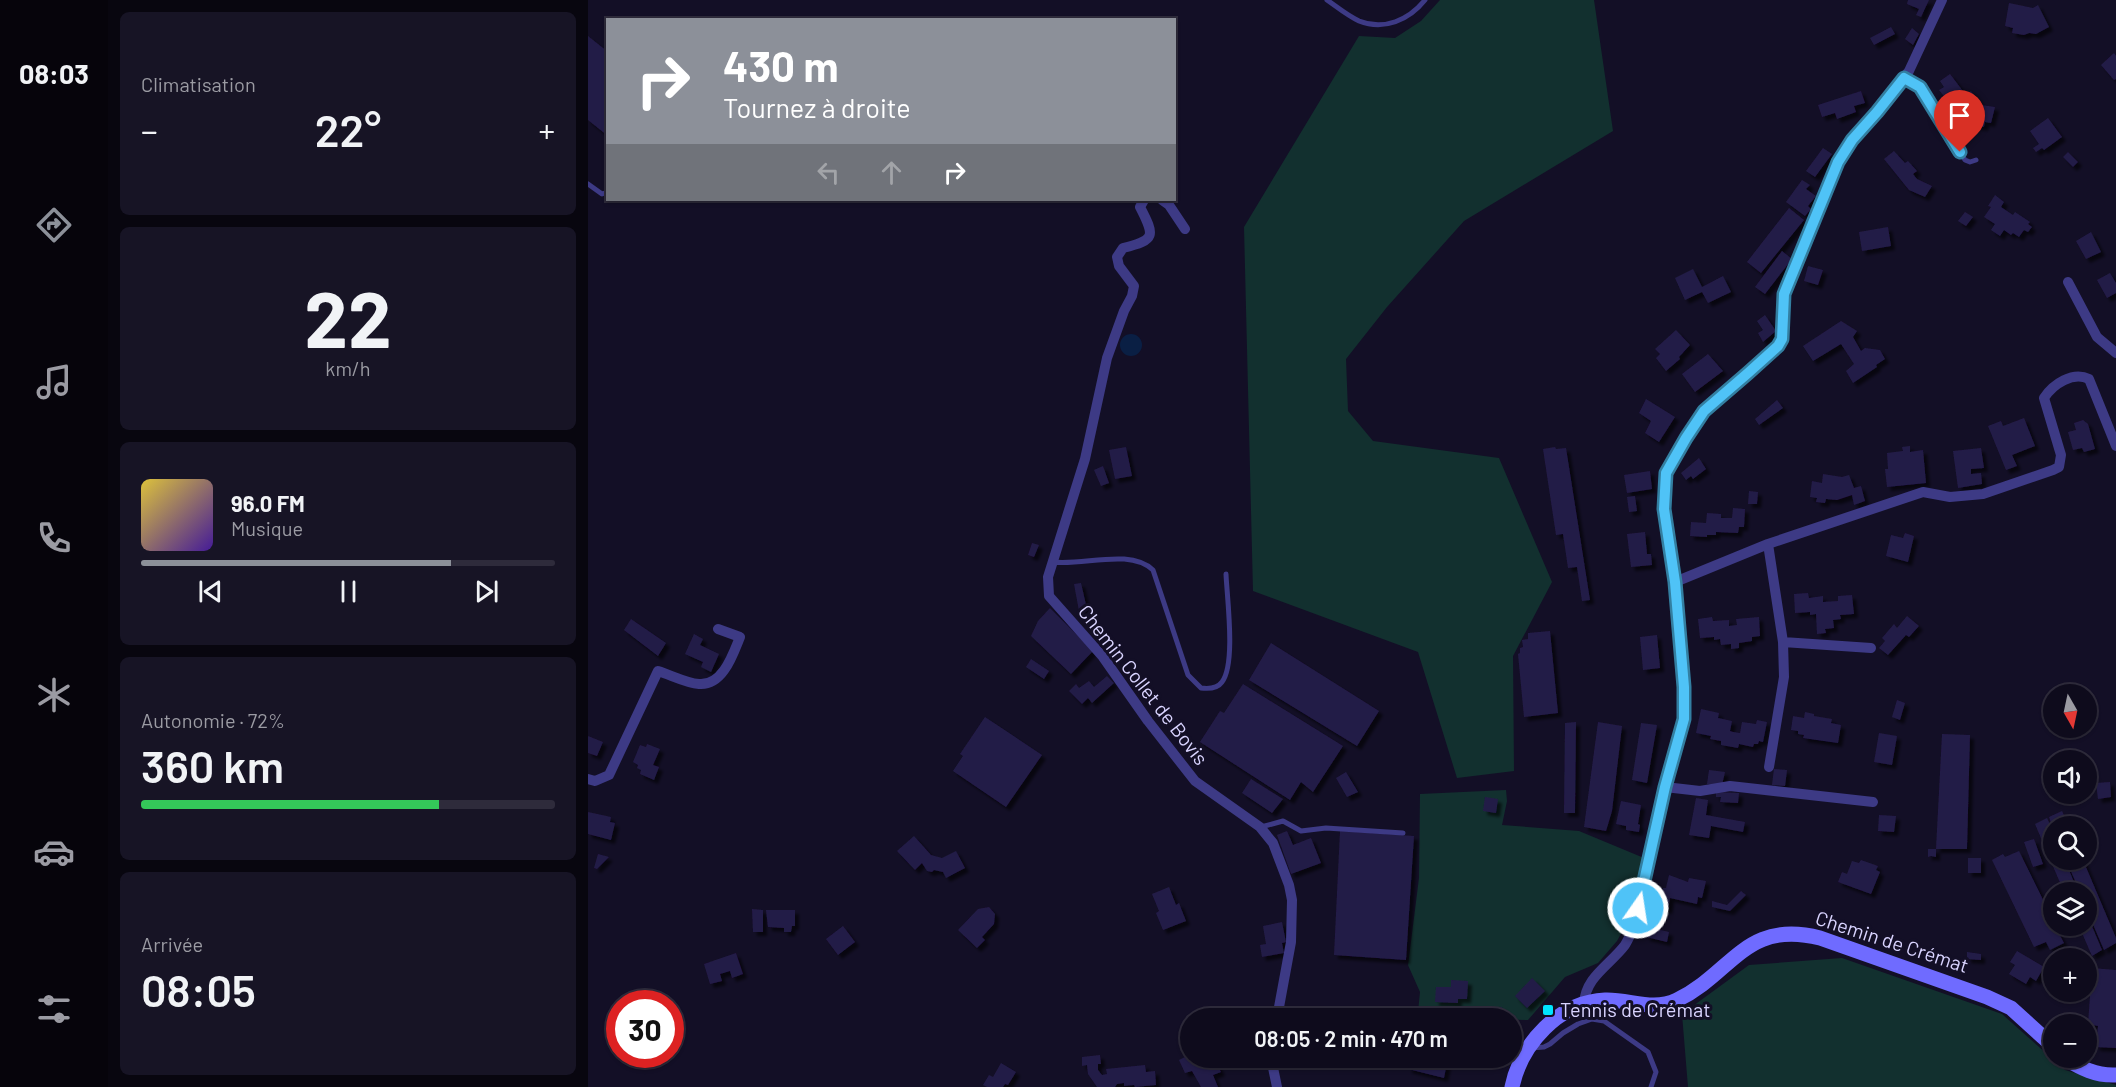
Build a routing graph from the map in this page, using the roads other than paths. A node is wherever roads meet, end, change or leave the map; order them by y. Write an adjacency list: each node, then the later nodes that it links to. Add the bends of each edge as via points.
1 (1327, 0): 2 (lane, via 1357,20 1374,25 1404,19)
2 (1425, 0)
3 (1942, 0): 4 (street)
4 (1904, 78): 5 (lane, via 1920,87 1965,160); 17 (street, via 1838,162 1784,294 1782,339 1704,411 1666,473 1664,509)
5 (1976, 160)
6 (588, 184): 7 (lane)
7 (606, 193)
8 (1143, 201): 15 (street, Chemin Collet de Bovis, via 1140,207 1150,226 1150,235 1145,243 1123,248 1117,257 1134,286 1132,296 1107,358 1085,459)
9 (1163, 201): 10 (street)
10 (1185, 229)
11 (2068, 282): 12 (street, via 2097,337)
12 (2116, 353)
13 (2116, 446): 14 (street, via 2089,379 2078,375 2050,389 2044,398 2061,455 2054,470 1983,494 1950,497 1923,492)
14 (1768, 544): 17 (street); 19 (street)
15 (1053, 562): 16 (lane, via 1123,558 1144,562 1153,570 1188,675 1201,688 1213,689 1223,682 1230,660); 25 (street, Chemin Collet de Bovis, via 1048,577 1049,596 1103,657 1195,781)
16 (1226, 574)
17 (1675, 582): 23 (street, via 1684,719)
18 (718, 628): 22 (street, via 740,637 725,670 711,683 699,684 658,671 609,775 595,781)
19 (1783, 642): 20 (street); 21 (street, via 1784,677)
20 (1871, 648)
21 (1769, 767)
22 (588, 779)
23 (1665, 787): 24 (street, via 1700,791 1730,786); 27 (street, via 1634,928 1625,945 1595,975)
24 (1873, 802)
25 (1260, 827): 26 (lane, via 1283,821 1301,831 1326,828); 28 (street, Chemin Collet de Bovis, via 1273,843 1292,900 1291,942)
26 (1403, 833)
27 (1584, 1004): 29 (street, Chemin de Crémat, via 1605,1000 1647,1006 1670,1003 1694,991 1747,946 1773,936 1803,934 1987,996 2011,1008); 30 (street, Chemin de Crémat, via 1559,1017)
28 (1279, 1008)
29 (2043, 1037)
30 (1528, 1048): 35 (street, Chemin de Crémat); 36 (lane, via 1544,1047 1592,1019 1604,1021 1648,1052 1656,1072)
31 (1273, 1068): 34 (street)
32 (2082, 1068): 33 (street)
33 (2116, 1076)
34 (1277, 1087)
35 (1512, 1087)
36 (1651, 1087)

